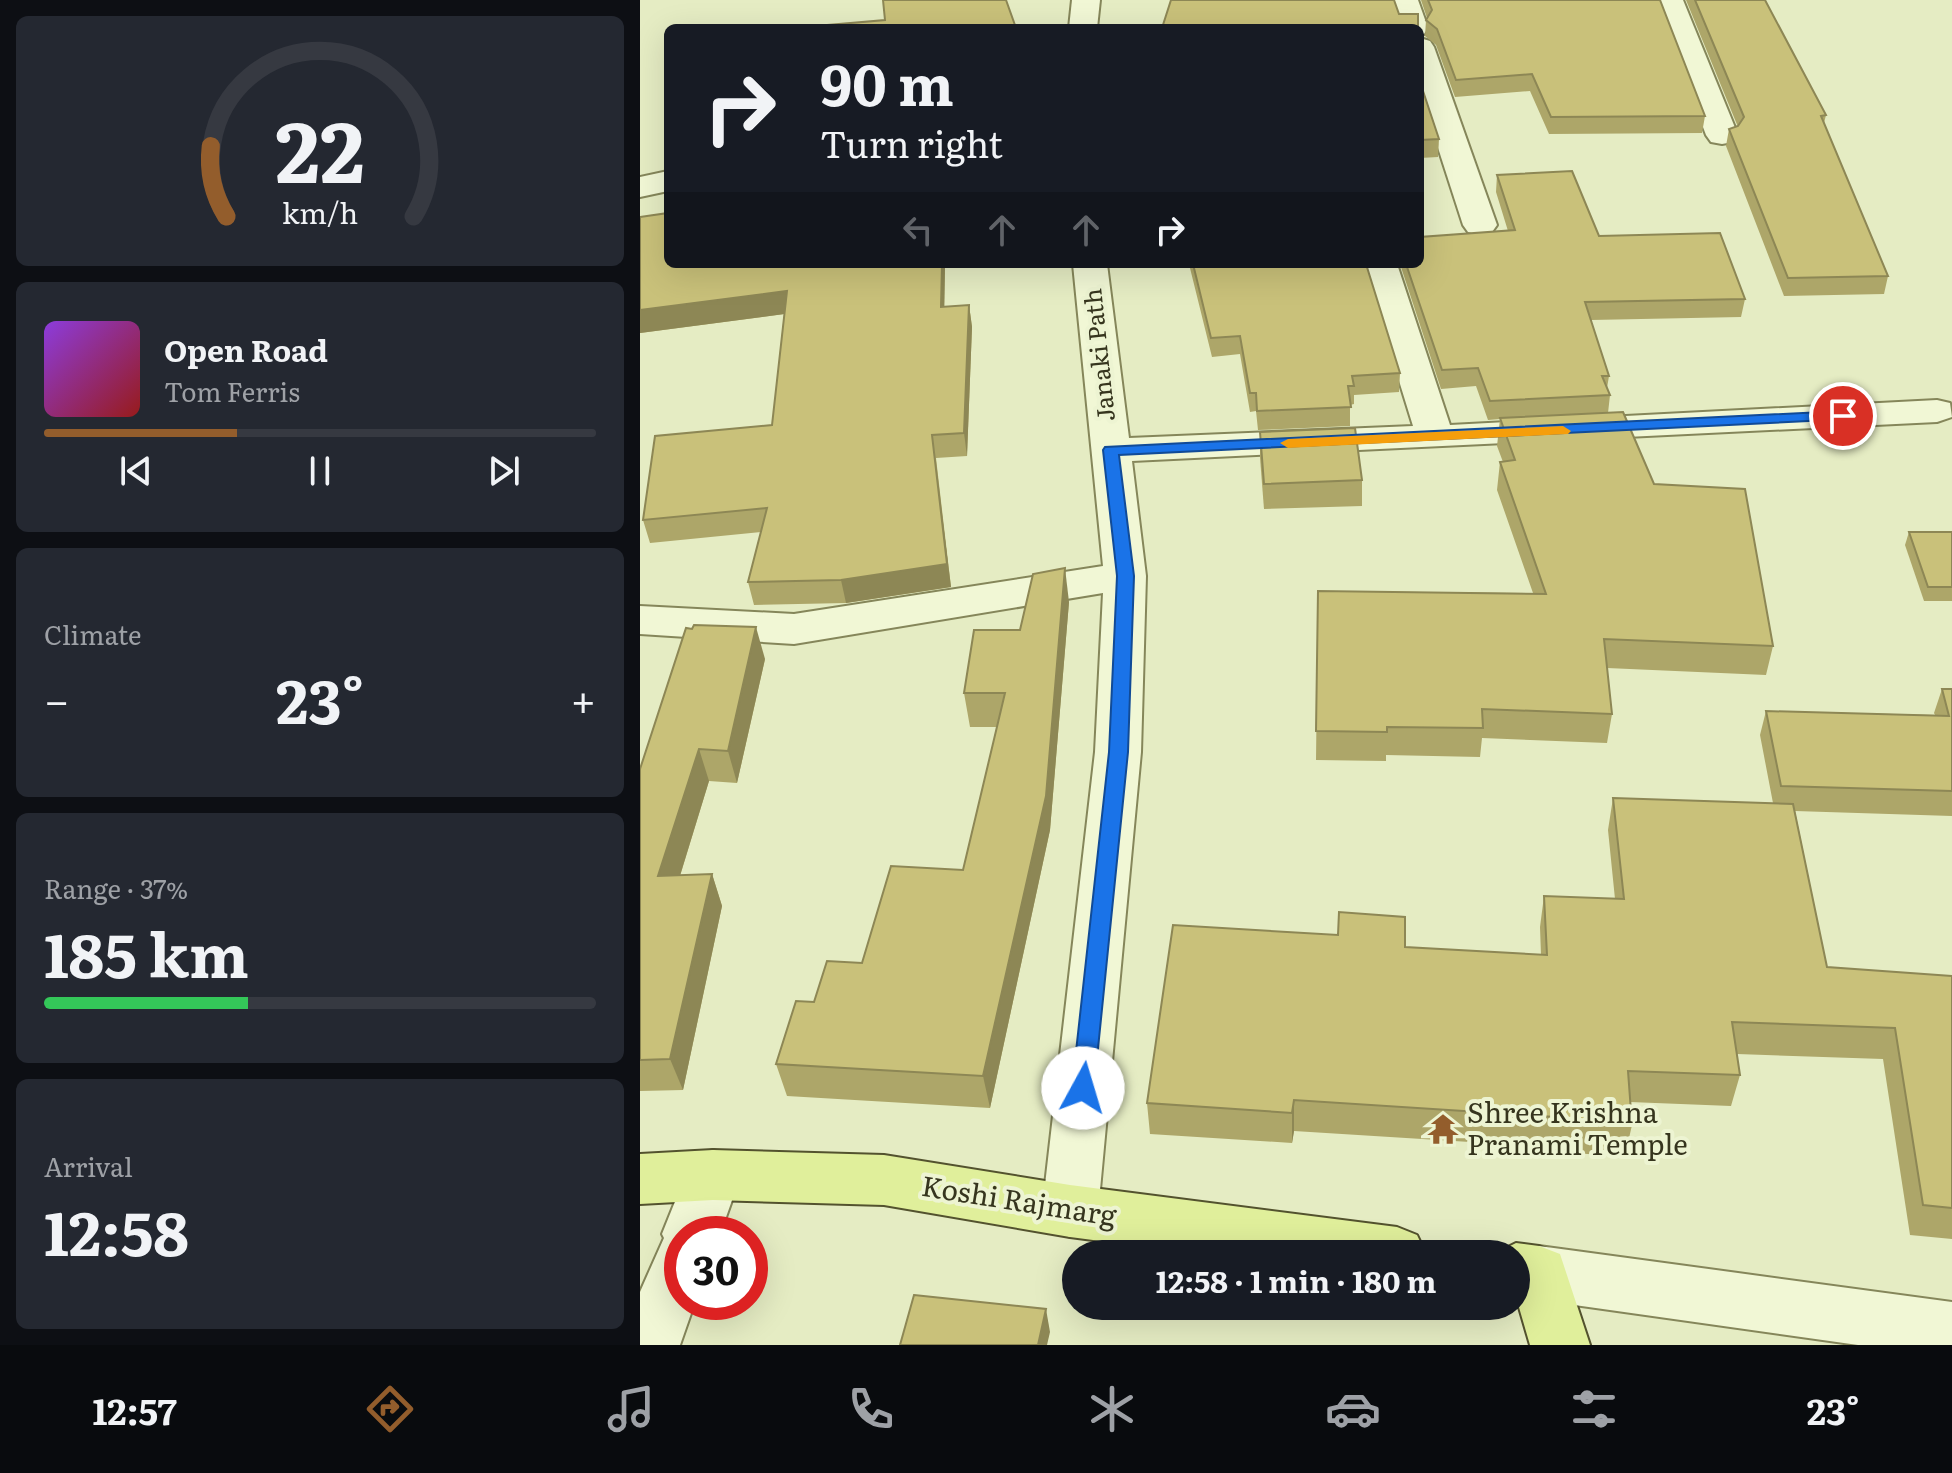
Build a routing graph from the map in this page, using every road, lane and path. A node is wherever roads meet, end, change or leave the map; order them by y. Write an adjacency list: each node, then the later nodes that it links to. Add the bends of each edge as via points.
1 (1086, 0): 4 (street)
2 (1404, 0): 5 (street)
3 (1669, 0): 7 (street)
4 (1083, 24)
5 (1413, 24)
6 (1424, 59): 10 (street)
7 (1722, 135)
8 (664, 182): 9 (street)
9 (640, 187)
10 (1480, 225)
11 (1090, 268): 15 (street, Janaki Path)
12 (1381, 268): 14 (street)
13 (1937, 411): 14 (street)
14 (1435, 437): 15 (street)
15 (1111, 450): 16 (street, Janaki Path)
16 (1125, 576): 17 (street, via 794,629); 20 (street, Janaki Path, via 1118,752)
17 (640, 620)
18 (713, 1175): 19 (main road, Koshi Rajmarg); 20 (main road, Koshi Rajmarg, via 884,1180); 21 (street)
19 (640, 1179)
20 (1070, 1211): 22 (main road, Koshi Rajmarg)
21 (698, 1216)
22 (1291, 1240)
23 (1530, 1271): 26 (street)
24 (1530, 1276): 28 (main road)
25 (664, 1307): 27 (street)
26 (1952, 1330)
27 (650, 1345)
28 (1560, 1345)

